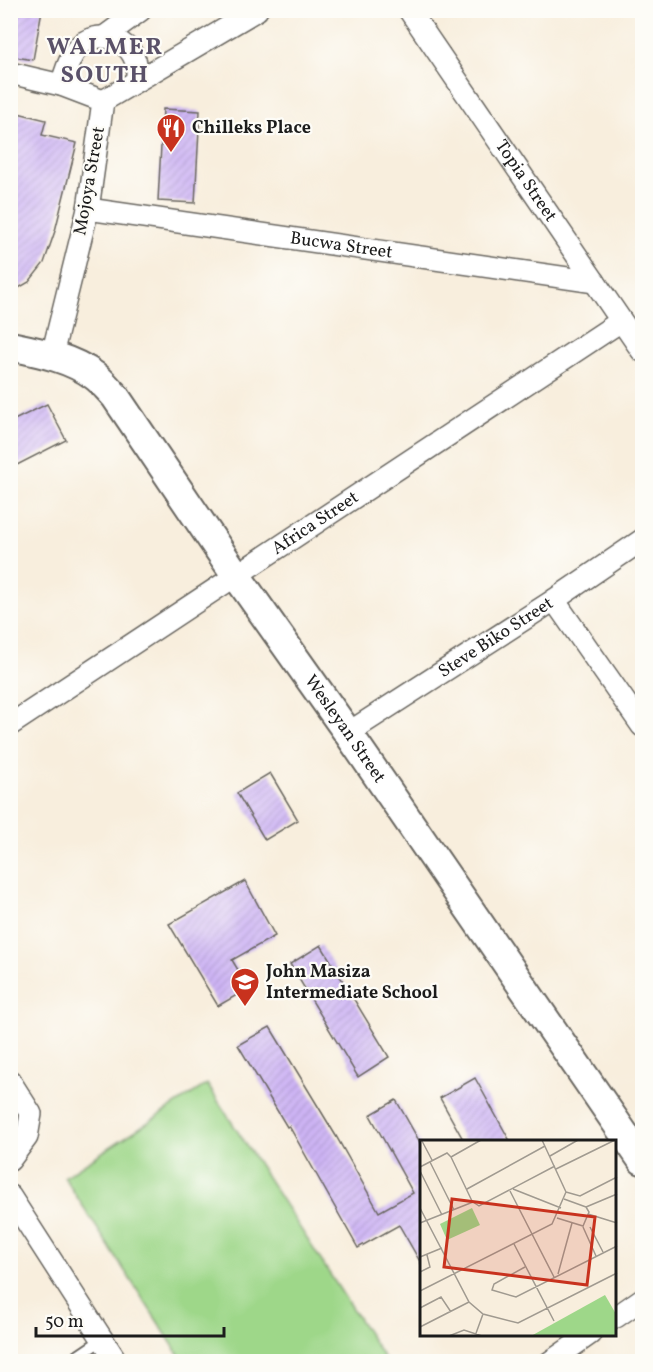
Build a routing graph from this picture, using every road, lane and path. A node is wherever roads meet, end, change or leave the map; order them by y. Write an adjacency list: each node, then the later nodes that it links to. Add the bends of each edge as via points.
1 (141, 10): 4 (street)
2 (257, 10): 6 (street)
3 (409, 10): 10 (street, Topia Street)
4 (104, 37): 6 (street, via 129,48 139,69); 7 (street, via 86,41 76,49)
5 (10, 73): 7 (street, Mojoya Street)
6 (136, 81): 8 (street)
7 (61, 85): 8 (street, Mojoya Street)
8 (104, 100): 9 (street, Mojoya Street)
9 (88, 209): 10 (street, Bucwa Street); 14 (street, Mojoya Street)
10 (595, 282): 11 (street, Topia Street)
11 (621, 321): 13 (street, Topia Street); 16 (street, Africa Street)
12 (10, 346): 14 (street, Wesleyan Street)
13 (642, 351)
14 (52, 355): 16 (street, Wesleyan Street, via 96,376 115,396)
15 (642, 540): 17 (street, Steve Biko Street)
16 (236, 575): 18 (street, Africa Street); 20 (street, Wesleyan Street)
17 (554, 600): 19 (street); 20 (street, Steve Biko Street)
18 (10, 725)
19 (642, 726)
20 (348, 733): 23 (street, Wesleyan Street)
21 (10, 1081): 22 (street, via 31,1114 27,1137)
22 (10, 1160)
23 (642, 1160)
24 (10, 1196): 28 (street)
25 (642, 1299): 26 (street)
26 (617, 1316)
27 (589, 1336): 31 (street)
28 (103, 1339): 29 (lane); 30 (street)
29 (69, 1362)
30 (117, 1362)
31 (550, 1362)

